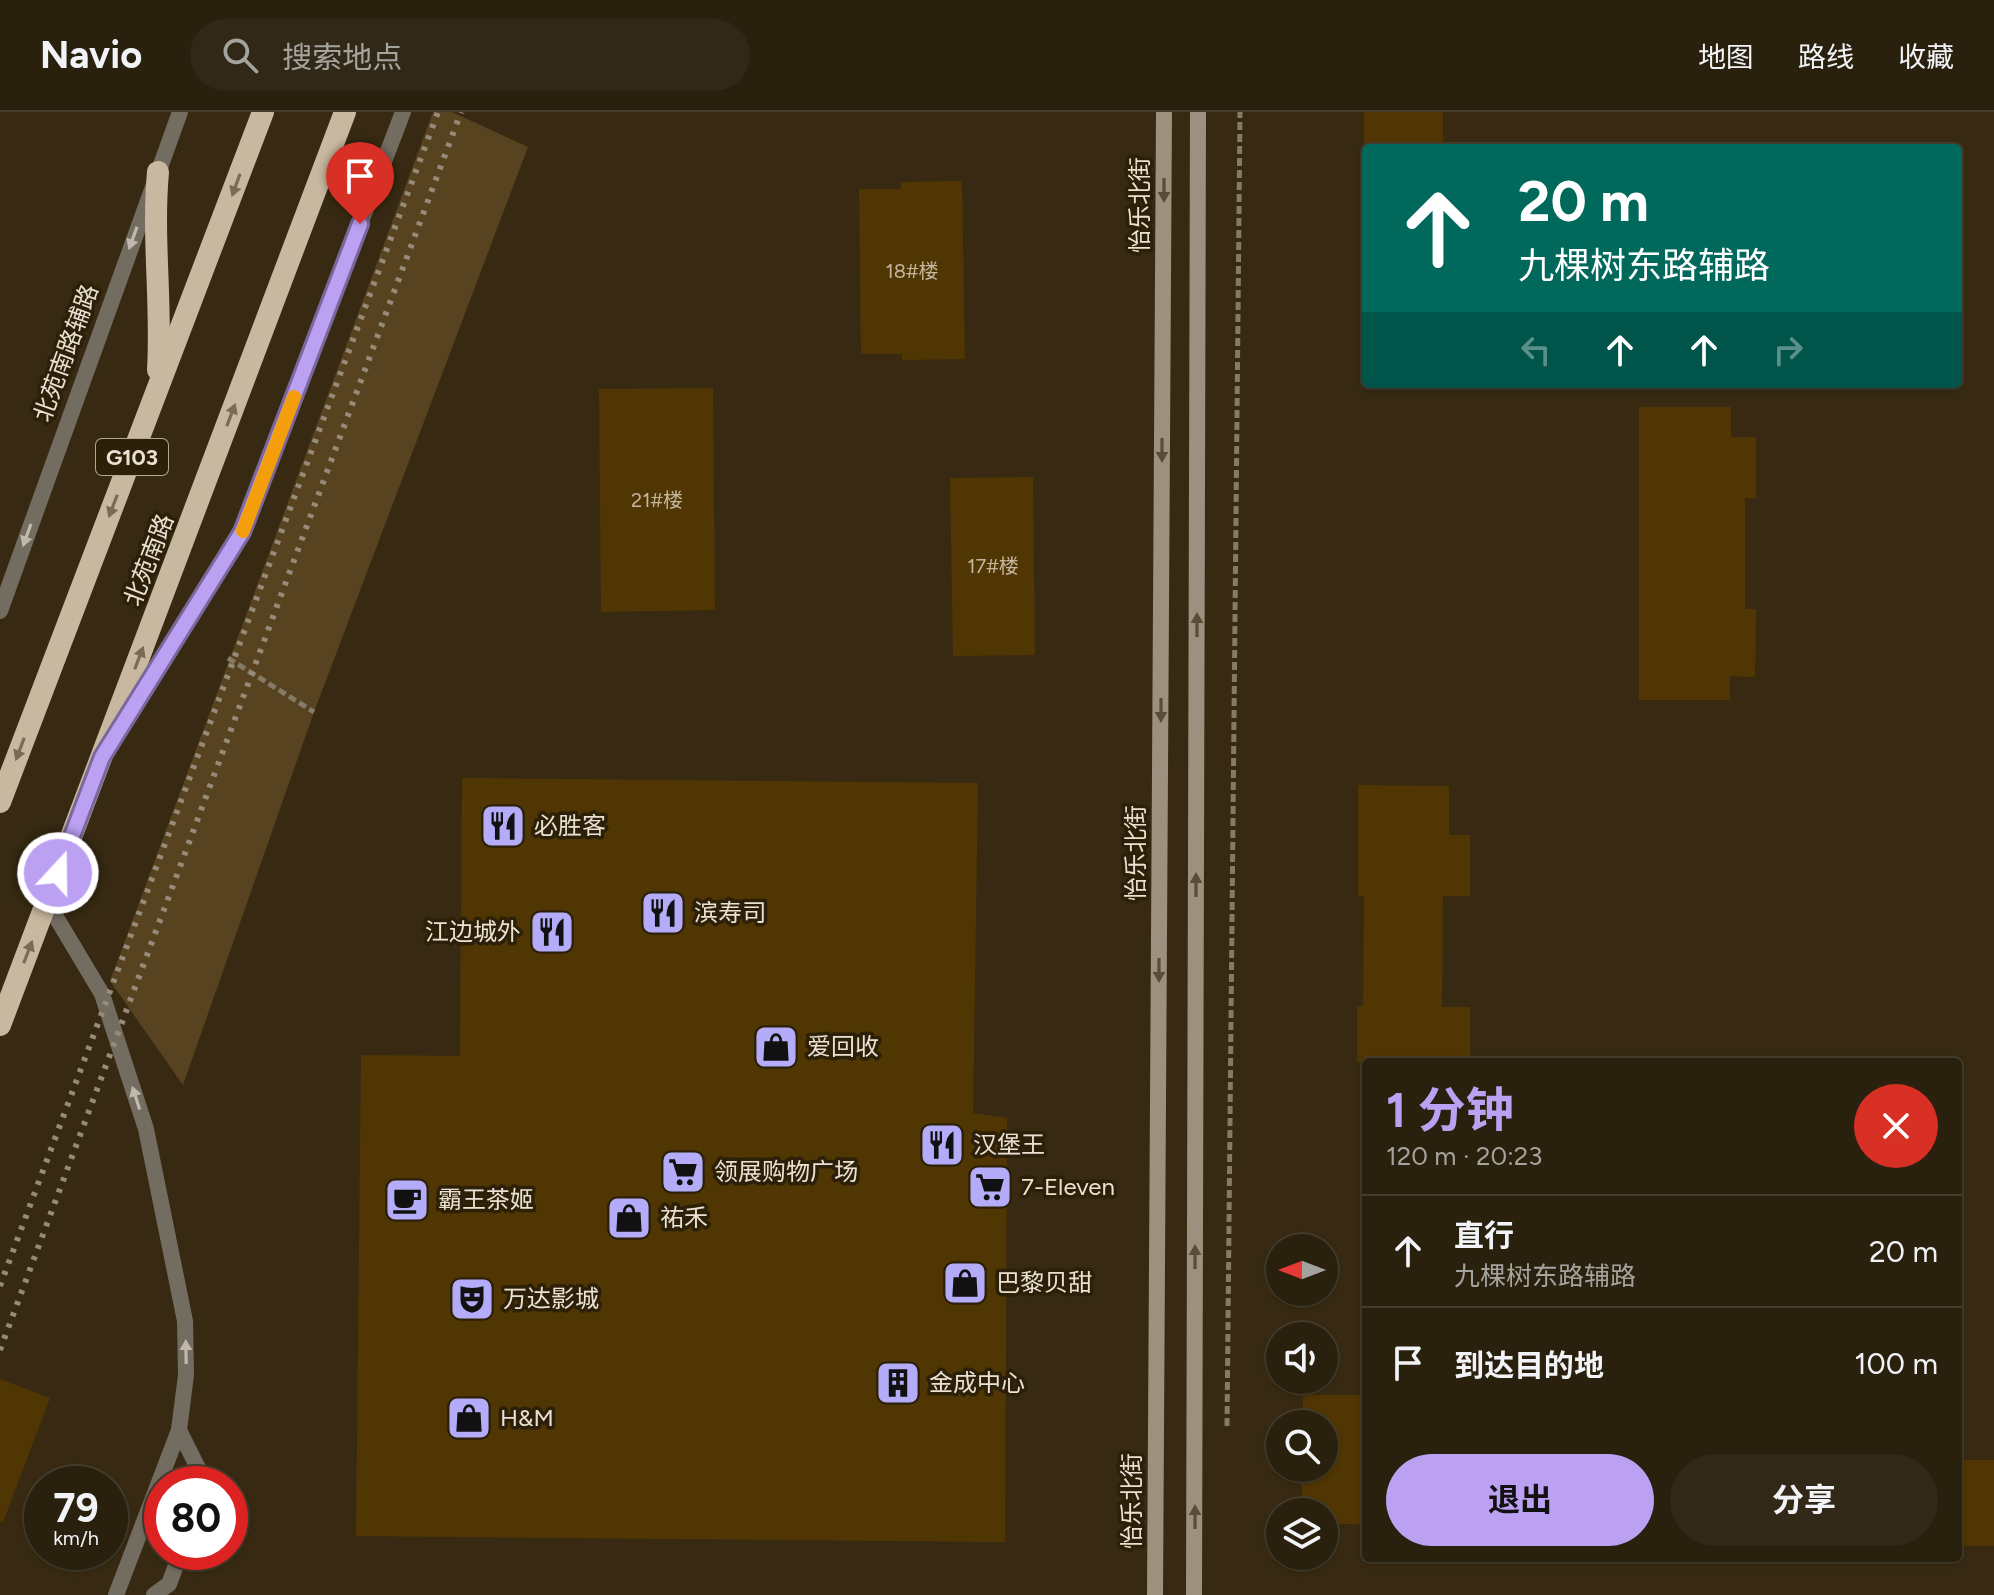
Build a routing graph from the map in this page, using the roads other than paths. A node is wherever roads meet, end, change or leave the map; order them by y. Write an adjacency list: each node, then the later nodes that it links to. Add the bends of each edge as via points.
1 (180, 112): 7 (street, 北苑南路辅路)
2 (263, 112): 8 (highway, G103, one-way to 8)
3 (345, 112): 10 (highway, 北苑南路, one-way to 3)
4 (403, 112): 10 (street, via 242,532)
5 (1164, 112): 19 (main road, 怡乐北街, one-way to 19)
6 (1198, 112): 20 (main road, one-way to 6)
7 (158, 172): 8 (highway, via 161,314); 9 (street, 北苑南路辅路, one-way to 9)
8 (156, 392): 11 (highway, G103, one-way to 11)
9 (0, 611)
10 (102, 757): 12 (highway, 北苑南路)
11 (0, 802)
12 (47, 902): 13 (highway, 北苑南路, one-way to 12); 14 (street, one-way to 12, via 185,1321 146,1129 102,994)
13 (0, 1025)
14 (179, 1430): 15 (street); 17 (street)
15 (199, 1466)
16 (174, 1570): 18 (street, via 169,1584)
17 (116, 1595)
18 (154, 1595)
19 (1155, 1595)
20 (1194, 1595)

